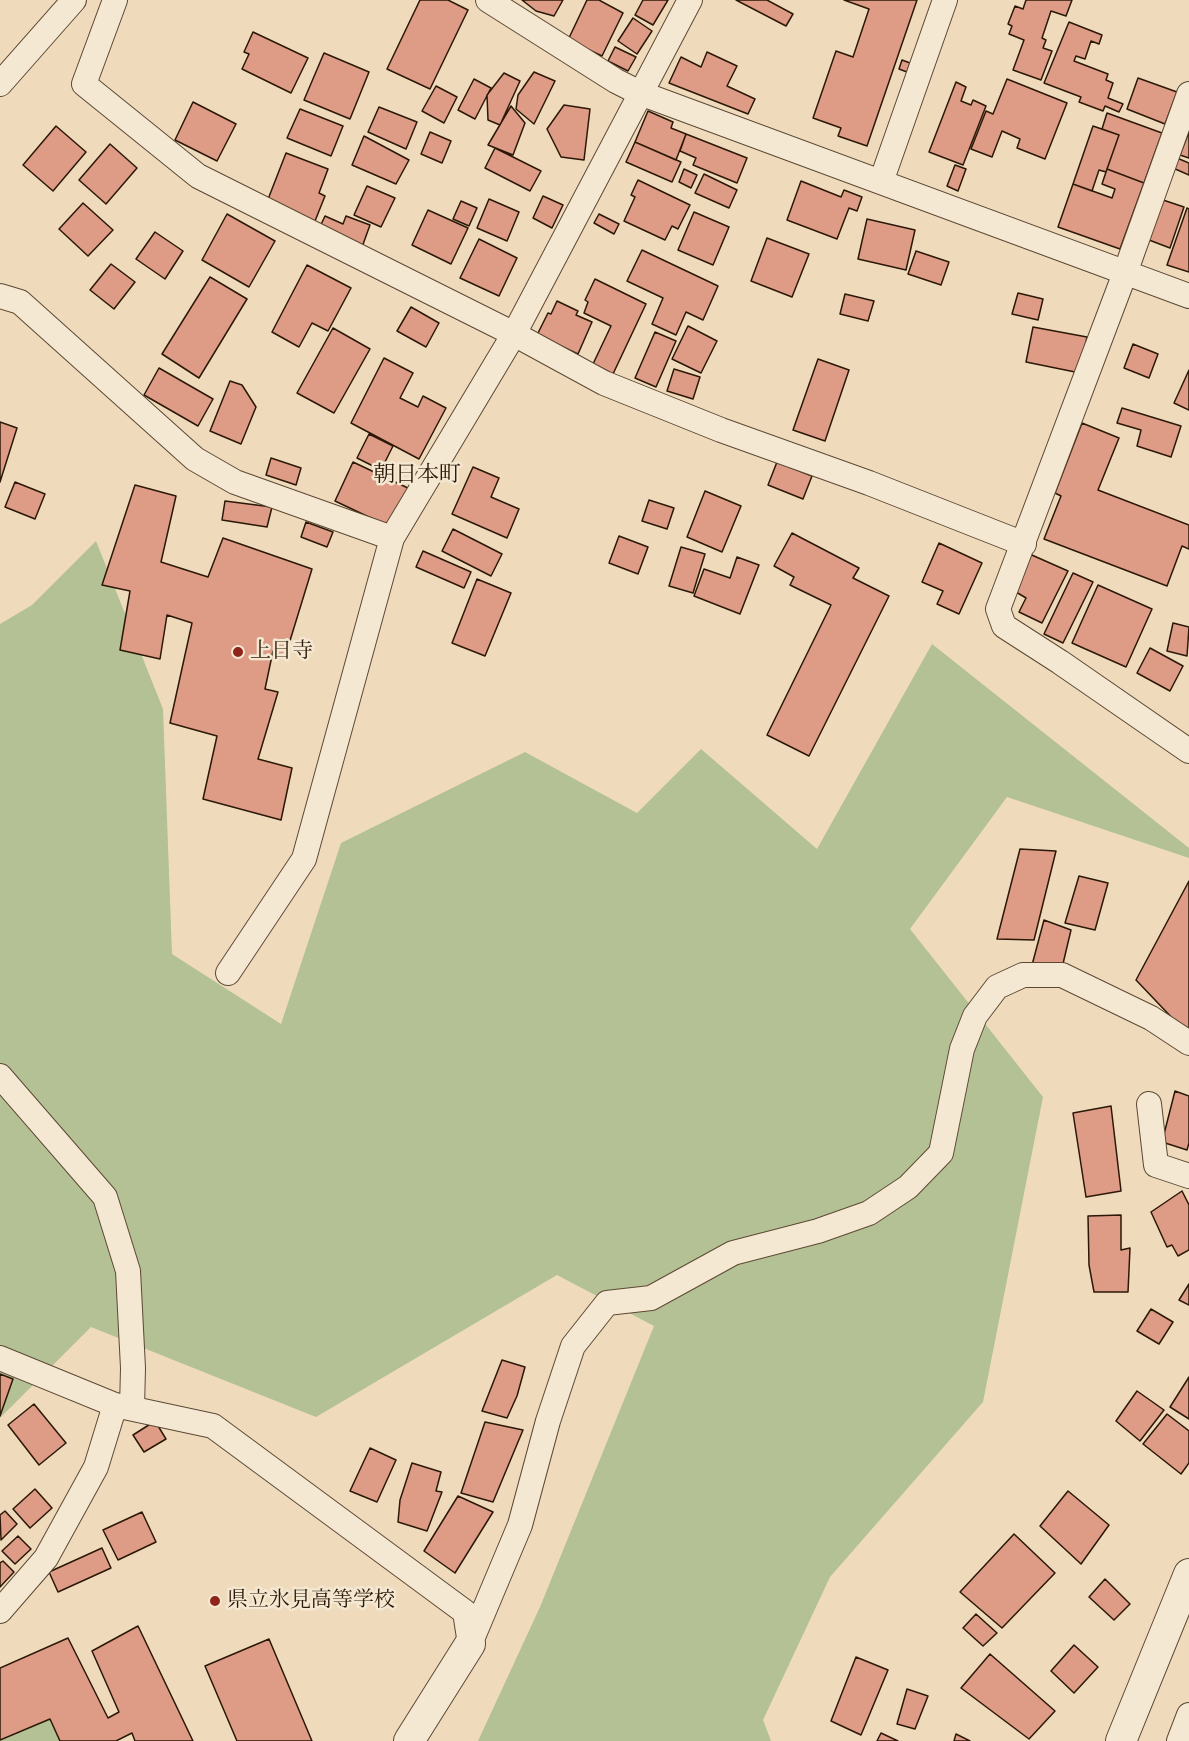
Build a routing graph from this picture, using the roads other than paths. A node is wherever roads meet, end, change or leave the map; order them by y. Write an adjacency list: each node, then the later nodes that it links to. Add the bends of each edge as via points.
1 (74, 0): 6 (street)
2 (115, 0): 13 (street, via 84,84 198,176)
3 (690, 0): 7 (street)
4 (945, 0): 9 (street)
5 (496, 2): 7 (street)
6 (0, 84)
7 (640, 93): 9 (street); 13 (street)
8 (1189, 94): 10 (street)
9 (881, 182): 10 (street)
10 (1125, 273): 12 (street); 15 (street)
11 (0, 296): 14 (street, via 20,302 195,459 235,482)
12 (1189, 296)
13 (514, 334): 14 (street); 15 (street, via 614,387)
14 (392, 538): 17 (street, via 304,859)
15 (1024, 544): 16 (street, via 998,609 1004,626)
16 (1189, 751)
17 (228, 973)
18 (1189, 1043): 26 (street, via 1151,1018 1062,975 1023,975 997,987 975,1016 962,1049 941,1153 908,1187 869,1213 733,1253 651,1298 607,1302 573,1346 520,1525)
19 (0, 1076): 23 (street, via 105,1197 128,1271 134,1368)
20 (1149, 1104): 21 (street, via 1156,1165)
21 (1189, 1176)
22 (0, 1358): 23 (street)
23 (124, 1407): 25 (street, via 46,1558); 26 (street, via 213,1426 465,1612)
24 (1189, 1574): 29 (street)
25 (0, 1611)
26 (470, 1644): 28 (street)
27 (1189, 1714): 30 (street)
28 (410, 1741)
29 (1121, 1741)
30 (1179, 1741)

